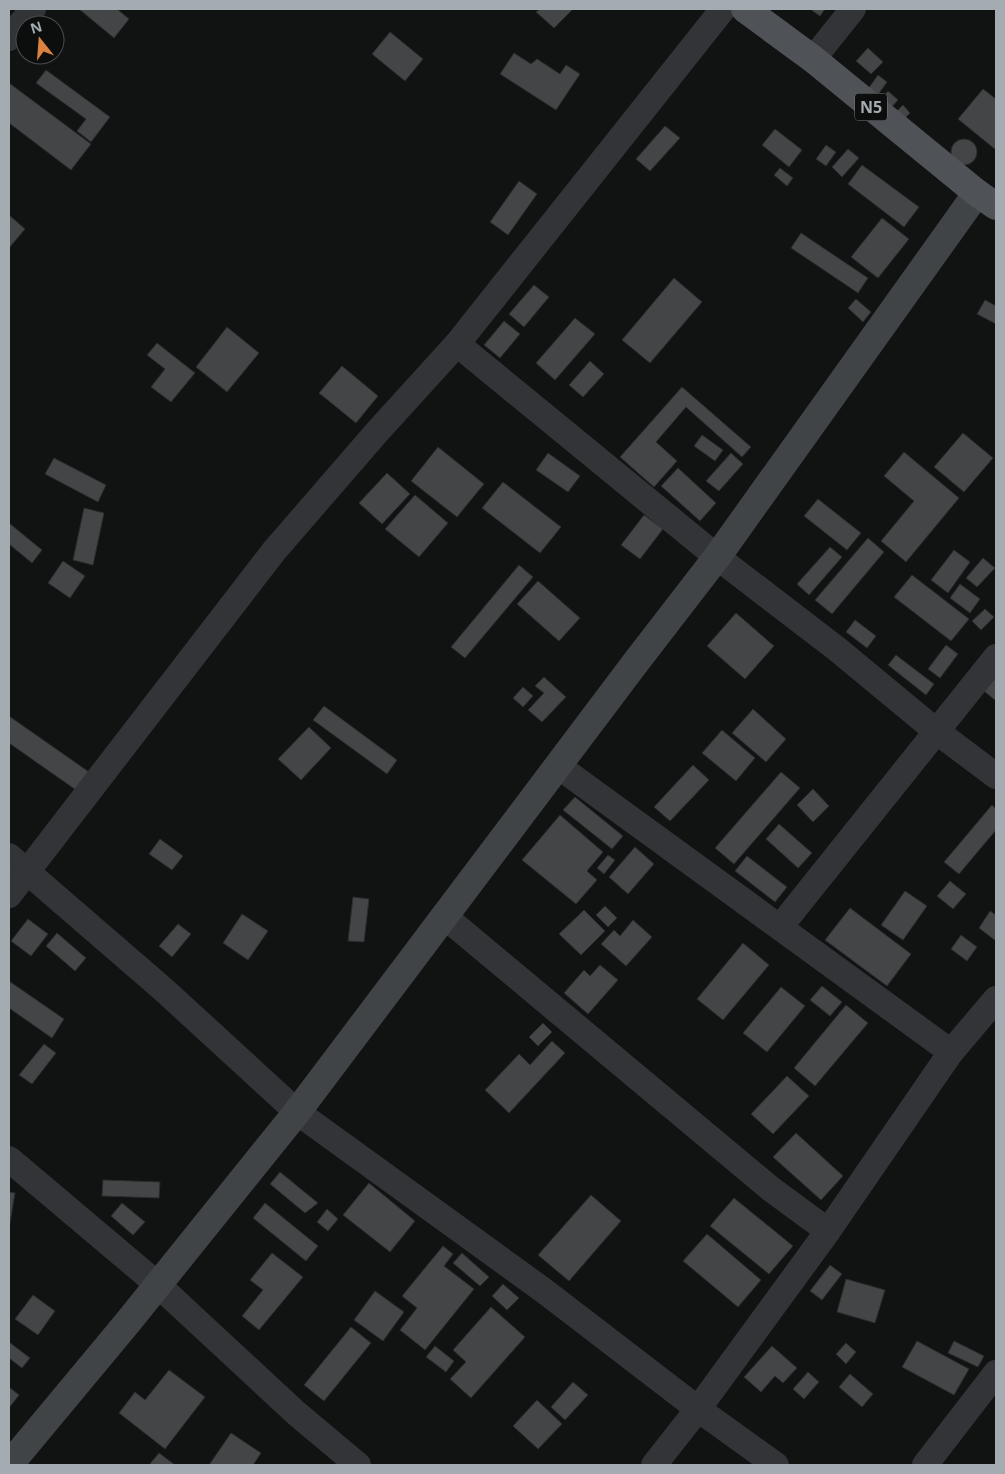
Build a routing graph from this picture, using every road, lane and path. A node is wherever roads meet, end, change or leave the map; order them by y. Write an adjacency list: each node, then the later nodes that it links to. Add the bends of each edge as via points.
1 (33, 9): 5 (street)
2 (723, 9): 8 (street)
3 (745, 9): 6 (main road, N5)
4 (853, 9): 6 (street)
5 (9, 38)
6 (813, 59): 7 (main road, N5)
7 (987, 200): 9 (street)
8 (457, 344): 9 (street); 14 (street, via 274,551)
9 (717, 556): 11 (street, via 837,648); 12 (street)
10 (996, 656): 11 (street)
11 (936, 731): 13 (street); 17 (street)
12 (558, 766): 16 (street); 17 (street)
13 (996, 776)
14 (18, 864): 15 (street); 20 (street, via 164,990)
15 (9, 895)
16 (444, 916): 20 (street); 22 (street, via 771,1189)
17 (780, 927): 19 (street)
18 (996, 999): 19 (street)
19 (951, 1052): 22 (street)
20 (297, 1112): 23 (street); 25 (street, via 543,1290)
21 (9, 1159): 23 (street)
22 (828, 1231): 25 (street)
23 (157, 1284): 26 (street); 27 (street)
24 (993, 1385): 30 (street)
25 (698, 1409): 28 (street); 29 (street)
26 (9, 1465)
27 (358, 1465)
28 (654, 1465)
29 (776, 1465)
30 (925, 1465)

